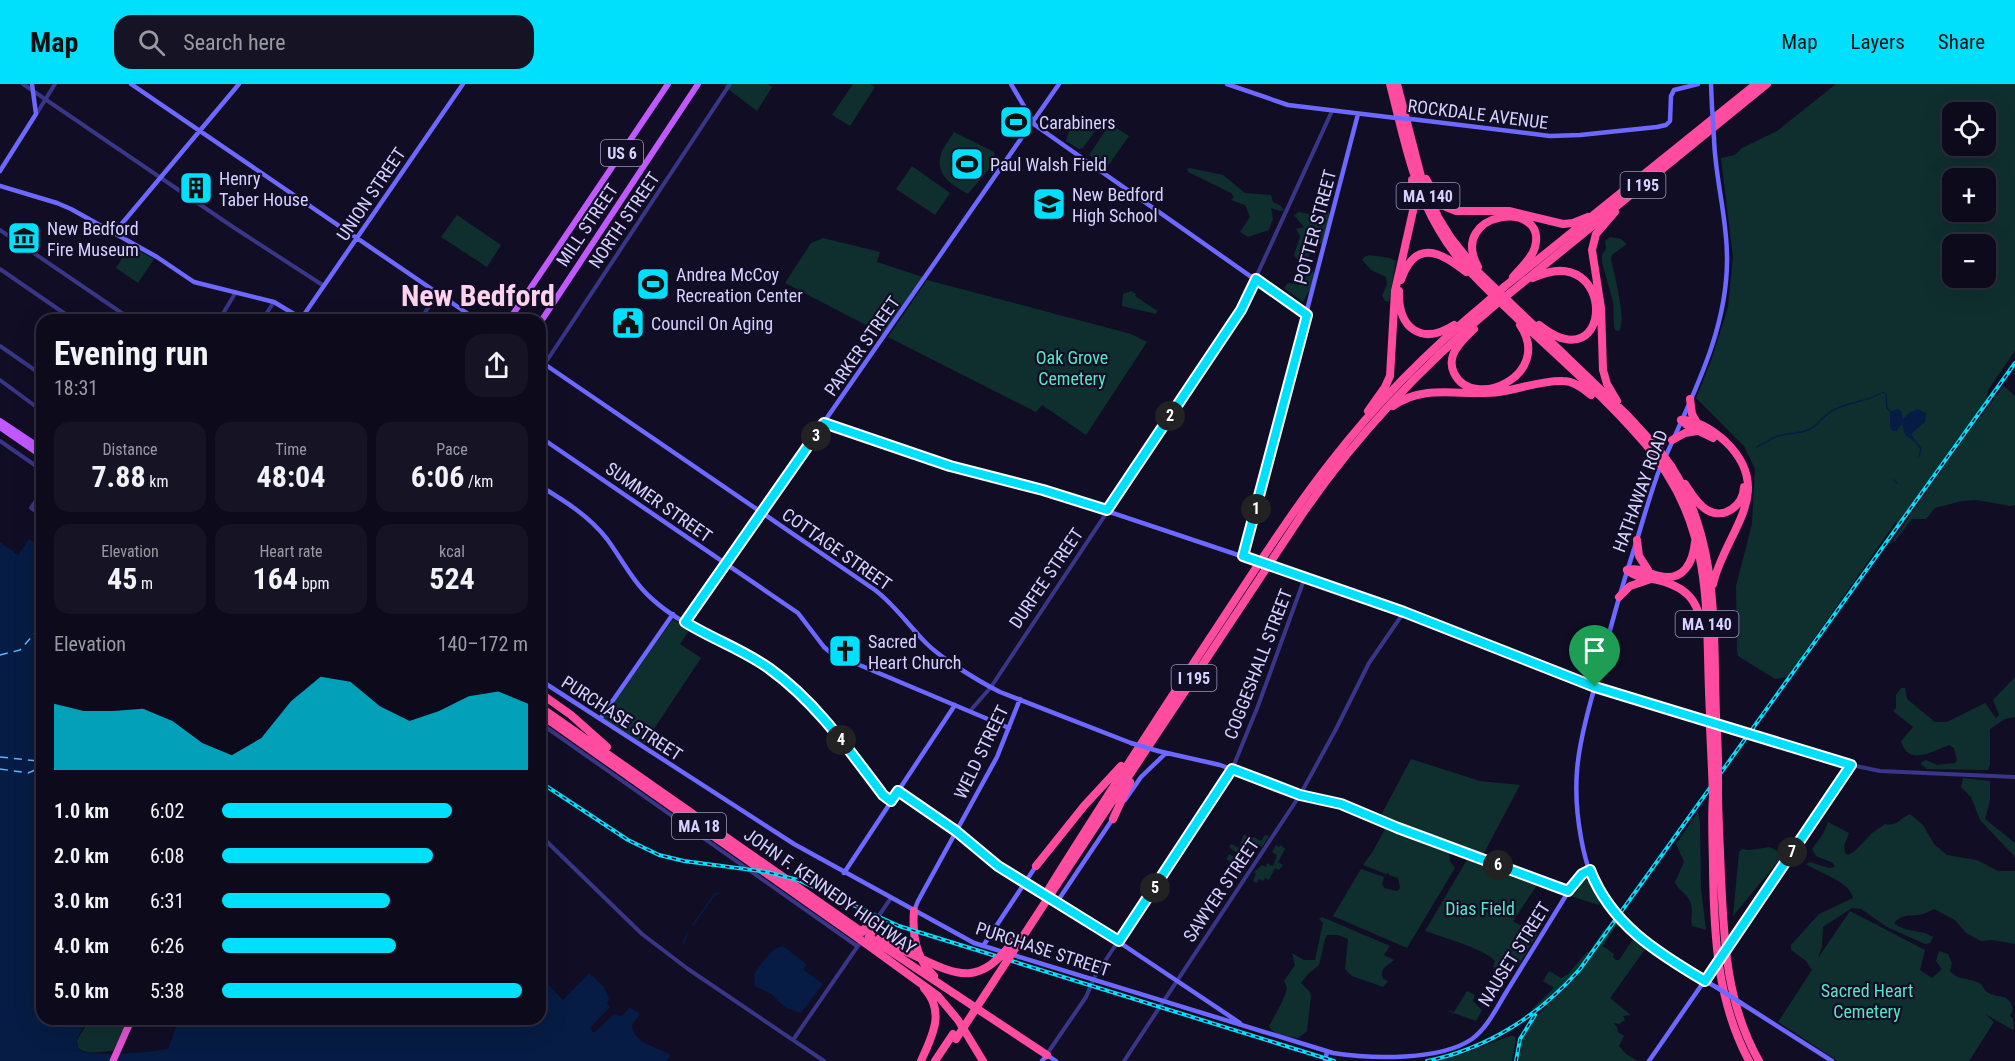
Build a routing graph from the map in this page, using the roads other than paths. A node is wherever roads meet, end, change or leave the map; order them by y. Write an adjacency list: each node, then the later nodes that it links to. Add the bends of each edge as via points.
1 (23, 84): 19 (street)
2 (32, 84): 19 (main road)
3 (55, 84): 20 (street)
4 (131, 84): 25 (main road)
5 (239, 84): 25 (main road)
6 (463, 84): 35 (main road, UNION STREET)
7 (668, 84): 56 (main road, US 6)
8 (698, 84): 57 (main road, MILL STREET / US 6)
9 (730, 84): 60 (street, NORTH STREET)
10 (1011, 84): 24 (main road)
11 (1059, 84): 24 (main road, PARKER STREET)
12 (1227, 84): 21 (main road, ROCKDALE AVENUE, via 1284,104)
13 (1390, 84): 27 (highway, MA 140)
14 (1397, 84): 26 (highway, MA 140)
15 (1698, 84): 23 (main road, ROCKDALE AVENUE, bridge, via 1674,90 1670,121 1666,125 1580,135 1550,136)
16 (1711, 84): 64 (main road, HATHAWAY ROAD, bridge, via 1727,243 1725,289 1713,345)
17 (1756, 84): 32 (highway, I 195)
18 (1767, 84): 31 (highway, I 195)
19 (33, 91): 20 (street); 22 (main road)
20 (45, 100): 22 (street); 29 (street)
21 (1332, 111): 23 (main road, ROCKDALE AVENUE); 37 (street, DURFEE STREET)
22 (36, 114): 28 (main road)
23 (1358, 114): 58 (main road, POTTER STREET)
24 (1033, 123): 37 (main road); 68 (main road, PARKER STREET)
25 (199, 130): 29 (main road); 35 (main road)
26 (1412, 144): 32 (highway, via 1434,194 1449,208 1464,212 1509,211 1563,224); 41 (highway, MA 140, via 1423,184 1442,224 1472,265)
27 (1408, 155): 38 (highway, MA 140, via 1439,231); 76 (highway, via 1413,211 1395,291 1390,375)
28 (0, 171)
29 (160, 177): 34 (main road); 39 (street)
30 (0, 186): 34 (main road, via 64,206)
31 (1636, 191): 40 (highway, I 195); 71 (highway, via 1600,228 1592,250 1601,308 1604,375)
32 (1597, 213): 41 (highway, I 195)
33 (0, 230): 49 (street)
34 (114, 233): 42 (main road, via 194,282)
35 (357, 238): 39 (main road, UNION STREET); 43 (main road)
36 (0, 269): 48 (street)
37 (1256, 279): 58 (main road); 83 (street, DURFEE STREET, via 1241,310)
38 (1483, 285): 46 (highway, MA 140); 47 (highway, via 1448,258 1433,253 1415,257 1401,278 1402,314 1416,332 1440,333)
39 (324, 286): 53 (main road, UNION STREET)
40 (1519, 286): 41 (highway, I 195); 46 (highway, via 1547,272 1573,273 1592,292 1596,318 1585,336 1564,340)
41 (1503, 290): 41 (highway, via 1475,261 1473,241 1486,223 1514,216 1532,227 1535,246); 45 (highway, I 195, bridge); 46 (highway, MA 140)
42 (236, 292): 44 (main road); 50 (street)
43 (438, 293): 54 (street); 55 (main road)
44 (273, 302): 51 (street); 52 (main road)
45 (1492, 305): 46 (highway, via 1453,355 1453,372 1468,386 1501,385 1525,364 1527,340); 47 (highway, I 195); 72 (highway, I 195)
46 (1514, 311): 71 (highway, MA 140)
47 (1473, 313): 76 (highway, I 195, via 1412,370)
48 (65, 314)
49 (123, 314)
50 (223, 314)
51 (266, 314)
52 (293, 314)
53 (305, 314)
54 (424, 314)
55 (468, 314)
56 (513, 314)
57 (546, 314)
58 (1307, 315): 88 (main road, POTTER STREET)
59 (0, 346): 62 (street)
60 (546, 357)
61 (546, 366): 85 (main road, COTTAGE STREET)
62 (36, 371)
63 (0, 380): 65 (street)
64 (1690, 399): 66 (main road, HATHAWAY ROAD); 70 (highway)
65 (36, 407)
66 (1681, 420): 70 (highway); 73 (main road, HATHAWAY ROAD)
67 (0, 421): 77 (main road)
68 (824, 423): 83 (main road, via 950,466); 85 (main road, PARKER STREET)
69 (0, 427): 78 (main road)
70 (1698, 427): 73 (highway); 80 (highway, via 1724,446 1739,467 1744,490 1740,502 1725,513 1707,510); 93 (highway, via 1729,445 1740,460 1748,485 1745,512 1717,570)
71 (1635, 428): 72 (highway, via 1581,387 1563,381 1492,393 1418,393 1395,405); 80 (highway, MA 140, bridge)
72 (1367, 430): 114 (highway, I 195, via 1306,509)
73 (1672, 440): 87 (main road, HATHAWAY ROAD)
74 (0, 441): 79 (street)
75 (546, 441): 89 (main road, SUMMER STREET)
76 (1347, 442): 113 (highway, I 195)
77 (36, 445)
78 (36, 452)
79 (36, 466)
80 (1670, 469): 86 (highway, MA 140); 93 (highway, MA 140, via 1701,532)
81 (546, 490): 96 (main road, via 593,524 647,594)
82 (36, 501): 84 (street, via 31,508)
83 (1107, 510): 88 (main road); 100 (street, DURFEE STREET)
84 (36, 512)
85 (762, 513): 89 (main road, PARKER STREET); 100 (main road, COTTAGE STREET, via 878,592 930,647)
86 (1695, 534): 91 (highway, via 1693,558 1684,572); 98 (highway, MA 140, via 1705,585)
87 (1637, 540): 90 (main road, HATHAWAY ROAD); 91 (highway, via 1641,560)
88 (1243, 556): 92 (main road, bridge)
89 (726, 564): 97 (main road, PARKER STREET); 104 (main road, SUMMER STREET, via 800,615 830,653)
90 (1627, 570): 91 (highway, via 1636,568); 94 (main road, HATHAWAY ROAD)
91 (1654, 577): 94 (highway, via 1635,584); 98 (highway, via 1679,588 1696,605)
92 (1305, 578): 95 (main road); 117 (street, COGGESHALL STREET)
93 (1712, 591): 107 (highway, MA 140)
94 (1619, 597): 101 (main road, HATHAWAY ROAD)
95 (1404, 612): 101 (main road); 121 (street, SAWYER STREET, via 1369,663)
96 (673, 614): 97 (main road); 109 (main road)
97 (685, 622): 122 (main road, via 767,666 796,690)
98 (1708, 668): 107 (highway, MA 140)
99 (546, 684): 109 (main road, PURCHASE STREET)
100 (990, 687): 103 (main road, COTTAGE STREET); 106 (street, DURFEE STREET)
101 (1595, 687): 116 (street); 127 (main road, HATHAWAY ROAD, via 1576,778 1580,828)
102 (546, 697): 118 (highway)
103 (1020, 699): 111 (main road, WELD STREET); 113 (main road, COTTAGE STREET)
104 (955, 705): 106 (main road, SUMMER STREET); 120 (main road)
105 (546, 711): 118 (highway, JOHN F. KENNEDY HIGHWAY / MA 18)
106 (970, 711): 111 (main road, SUMMER STREET)
107 (1713, 715): 112 (highway, MA 140, bridge)
108 (546, 718): 135 (highway, JOHN F. KENNEDY HIGHWAY / MA 18)
109 (600, 719): 128 (main road, PURCHASE STREET, via 754,820)
110 (546, 727): 135 (street)
111 (1009, 728): 124 (main road, WELD STREET)
112 (1714, 728): 164 (highway, MA 140, bridge, via 1713,906 1718,966 1730,1018); 165 (highway, MA 140, bridge, via 1726,964 1739,1018)
113 (1133, 746): 115 (main road, COTTAGE STREET, bridge); 126 (highway); 130 (highway, I 195)
114 (1145, 752): 123 (highway); 130 (highway, I 195)
115 (1166, 753): 117 (main road, COTTAGE STREET); 123 (main road, via 1138,781)
116 (1851, 765): 119 (street, via 1896,772); 142 (street, bridge)
117 (1232, 769): 121 (main road, COTTAGE STREET); 137 (street, COGGESHALL STREET)
118 (635, 772): 135 (highway, JOHN F. KENNEDY HIGHWAY / MA 18)
119 (2015, 777)
120 (898, 791): 122 (main road); 124 (main road)
121 (1300, 795): 131 (main road, COTTAGE STREET, via 1341,804); 141 (street, SAWYER STREET)
122 (891, 801): 128 (main road)
123 (1113, 819): 133 (main road)
124 (956, 831): 129 (main road); 134 (main road, WELD STREET)
125 (546, 841): 151 (street, via 634,927)
126 (1036, 866): 129 (main road)
127 (1590, 870): 131 (main road, NAUSET STREET); 142 (main road, HATHAWAY ROAD, via 1607,905 1631,930)
128 (844, 873): 132 (main road, PURCHASE STREET)
129 (1025, 883): 133 (main road); 138 (main road)
130 (1050, 891): 136 (highway, I 195, bridge); 150 (highway, I 195, bridge)
131 (1568, 891): 149 (main road, NAUSET STREET)
132 (891, 898): 134 (main road, PURCHASE STREET); 135 (street)
133 (1057, 902): 137 (main road)
134 (914, 910): 138 (main road, PURCHASE STREET); 143 (highway, via 920,957 931,973)
135 (864, 937): 136 (highway, bridge, via 950,971 969,974 992,965); 139 (highway, JOHN F. KENNEDY HIGHWAY / MA 18); 143 (highway, JOHN F. KENNEDY HIGHWAY / MA 18); 151 (street)
136 (1016, 939): 150 (highway, I 195, bridge)
137 (1119, 941): 140 (street, COGGESHALL STREET); 141 (main road)
138 (983, 946): 140 (main road, PURCHASE STREET)
139 (906, 971): 156 (highway, via 930,994 936,1012 935,1028); 159 (highway, JOHN F. KENNEDY HIGHWAY / MA 18, via 949,1008)
140 (1093, 980): 144 (main road, PURCHASE STREET); 153 (street, COGGESHALL STREET, via 1086,997)
141 (1177, 980): 144 (street, SAWYER STREET); 145 (main road)
142 (1705, 981): 163 (main road); 166 (main road, HATHAWAY ROAD, bridge)
143 (958, 996): 153 (highway, JOHN F. KENNEDY HIGHWAY / MA 18)
144 (1163, 1001): 146 (main road, PURCHASE STREET); 161 (street, SAWYER STREET)
145 (1225, 1013): 146 (main road); 148 (main road)
146 (1222, 1020): 148 (main road, PURCHASE STREET)
147 (129, 1025): 154 (highway)
148 (1245, 1026): 152 (main road, PURCHASE STREET)
149 (1484, 1027): 152 (main road, PURCHASE STREET, via 1465,1043 1422,1055 1367,1058)
150 (954, 1037): 157 (highway, I 195); 158 (highway, I 195)
151 (793, 1040): 155 (street)
152 (1327, 1052): 162 (main road)
153 (1044, 1058): 160 (main road, MA 18)
154 (113, 1061)
155 (824, 1061)
156 (921, 1061)
157 (935, 1061)
158 (941, 1061)
159 (983, 1061)
160 (1056, 1061)
161 (1124, 1061)
162 (1325, 1061)
163 (1649, 1061)
164 (1749, 1061)
165 (1759, 1061)
166 (1832, 1061)

